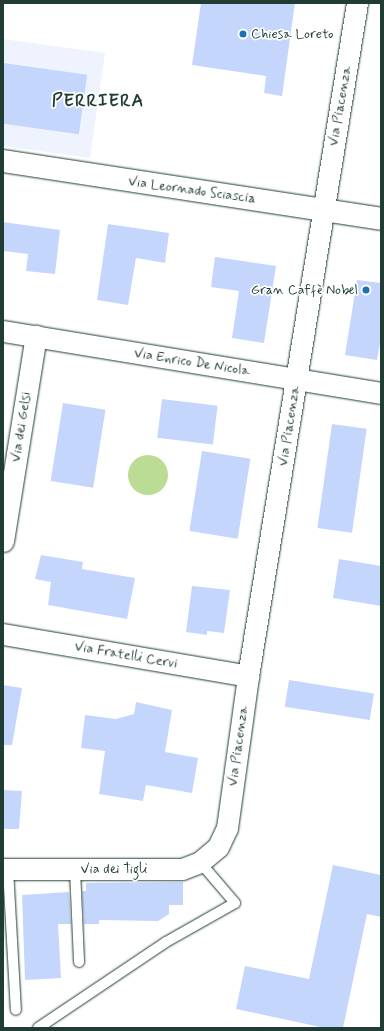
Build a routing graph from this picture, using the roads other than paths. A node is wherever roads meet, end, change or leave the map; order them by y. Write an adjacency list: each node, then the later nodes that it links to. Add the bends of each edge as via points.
1 (357, 3): 3 (street, Via Piacenza)
2 (3, 162): 3 (street, Via Leornado Sciascia)
3 (322, 209): 4 (street, Via Leornado Sciascia); 7 (street, Via Piacenza)
4 (381, 219)
5 (3, 331): 6 (street, Via Enrico De Nicola)
6 (36, 336): 7 (street, Via Enrico De Nicola); 9 (street, Via dei Gelsi)
7 (296, 379): 8 (street, Via Enrico De Nicola); 11 (street, Via Piacenza)
8 (381, 393)
9 (3, 541)
10 (3, 634): 11 (street, Via Fratelli Cervi)
11 (248, 676): 12 (street, Via Piacenza, via 227,828)
12 (218, 847): 13 (street, Via dei Tigli)
13 (200, 862): 15 (street, Via dei Tigli, via 182,869); 18 (lane, via 235,903 166,942)
14 (6, 869): 15 (street, Via dei Tigli); 17 (lane)
15 (75, 869): 16 (lane)
16 (79, 962)
17 (16, 1010)
18 (38, 1028)

